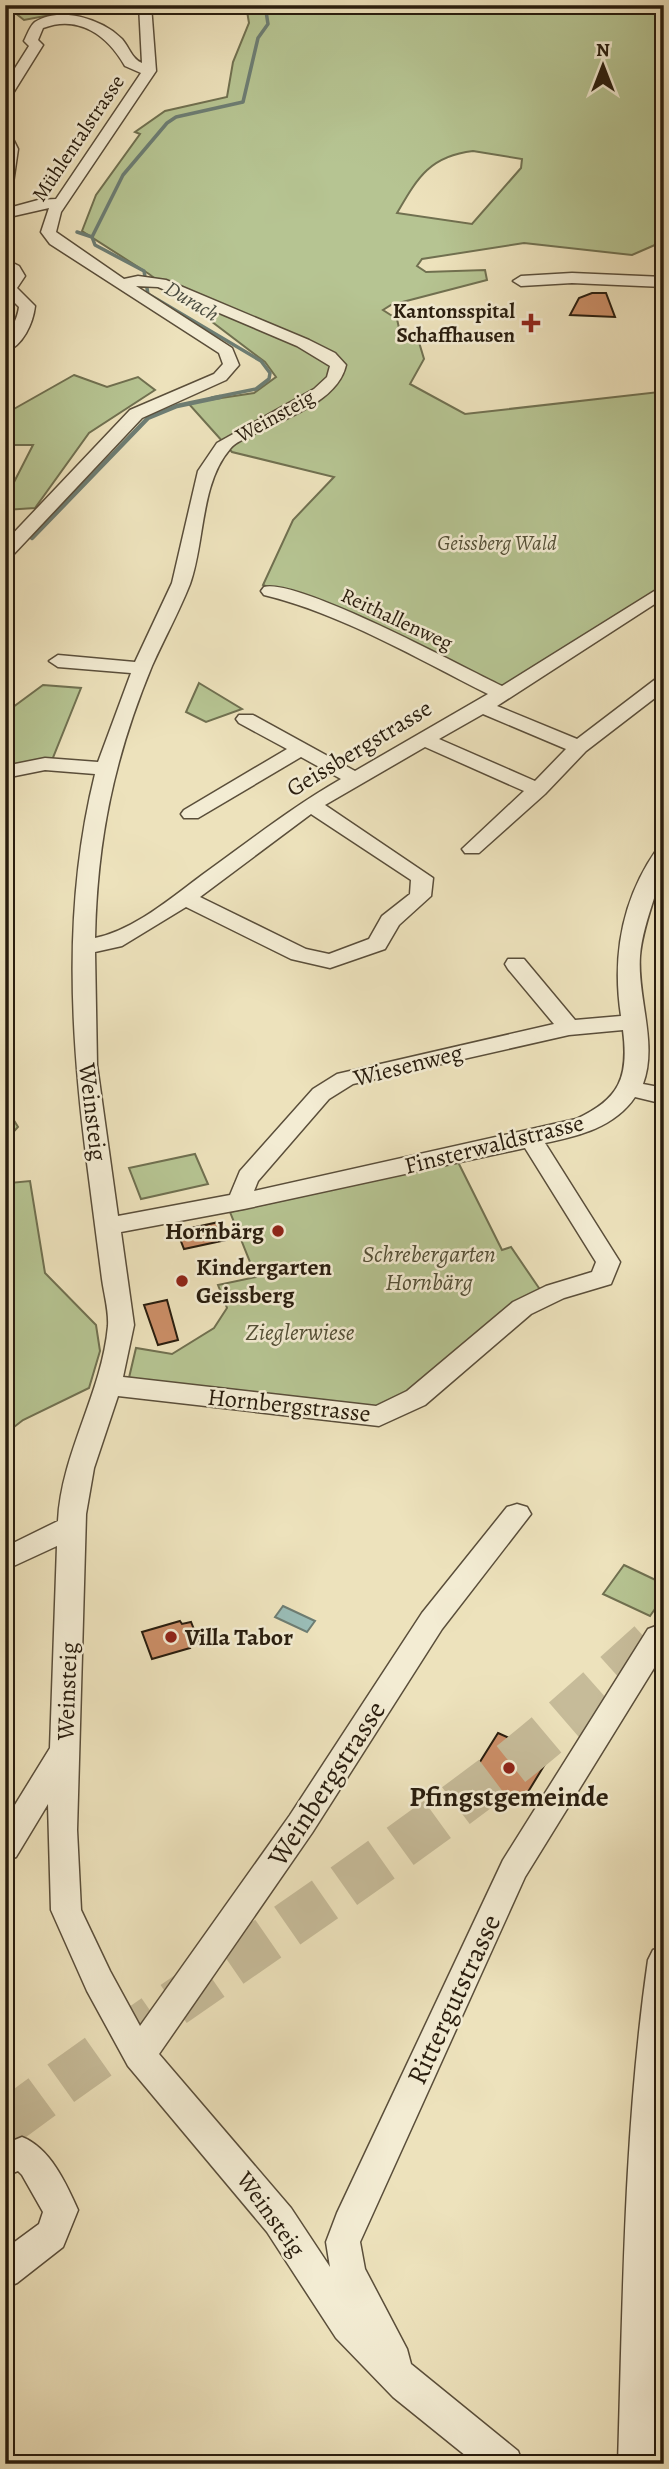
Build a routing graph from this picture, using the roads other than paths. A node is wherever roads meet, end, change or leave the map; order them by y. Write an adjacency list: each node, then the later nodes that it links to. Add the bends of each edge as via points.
1 (145, 5): 2 (street, Mühlentalstrasse)
2 (149, 71): 3 (street, via 136,68 120,43 99,29 77,21 51,21 38,26 32,41 36,45); 6 (street, Mühlentalstrasse)
3 (7, 90)
4 (6, 138): 5 (street, via 11,149)
5 (5, 190)
6 (61, 203): 7 (street); 11 (street, Mühlentalstrasse, via 50,219 51,237)
7 (5, 214)
8 (5, 263): 12 (street, via 17,276)
9 (521, 281): 10 (street)
10 (664, 282)
11 (120, 284): 14 (street, Mühlentalstrasse, via 226,351 231,365 220,377 136,414); 18 (street, Weinsteig, via 146,281 303,343 338,365 335,379 320,392 225,443 207,471 181,583)
12 (7, 288): 13 (street, via 27,306 17,335)
13 (5, 347)
14 (5, 552)
15 (664, 590): 20 (street, Geissbergstrasse)
16 (270, 591): 20 (street, Reithallenweg, via 365,626)
17 (58, 662): 18 (street)
18 (142, 668): 26 (street, Weinsteig)
19 (664, 682): 24 (street)
20 (502, 694): 21 (street, Geissbergstrasse)
21 (481, 706): 23 (street, Geissbergstrasse); 24 (street)
22 (246, 719): 25 (street)
23 (423, 739): 28 (street, Geissbergstrasse); 29 (street)
24 (579, 747): 29 (street)
25 (303, 748): 28 (street); 31 (street)
26 (106, 769): 27 (street, via 45,764); 35 (street, Weinsteig, via 86,871)
27 (5, 772)
28 (355, 779): 30 (street, Geissbergstrasse)
29 (538, 790): 32 (street)
30 (311, 805): 34 (street, Geissbergstrasse); 34 (street, via 422,878 420,896 390,920 377,944 342,958 314,959)
31 (191, 814)
32 (472, 849)
33 (664, 853): 37 (street, via 650,876 631,946)
34 (185, 898): 35 (street, Geissbergstrasse, via 123,936)
35 (83, 948): 43 (street, Weinsteig, via 86,1065)
36 (516, 964): 38 (street)
37 (633, 1022): 38 (street, Wiesenweg); 39 (street, via 635,1068)
38 (569, 1028): 42 (street, Wiesenweg, via 345,1079 321,1094 248,1177)
39 (629, 1088): 40 (street); 41 (street, Finsterwaldstrasse, via 604,1115)
40 (664, 1096)
41 (531, 1139): 42 (street, Finsterwaldstrasse); 44 (street, Hornbergstrasse, via 608,1262 602,1278 522,1308 416,1398 379,1416)
42 (244, 1200): 43 (street, Finsterwaldstrasse)
43 (108, 1226): 44 (street, Weinsteig, via 121,1325)
44 (108, 1385): 46 (street, Weinsteig, via 81,1468)
45 (517, 1514): 52 (street, Weinbergstrasse, via 432,1621 301,1824)
46 (71, 1527): 47 (street); 49 (street, Weinsteig)
47 (5, 1559)
48 (664, 1634): 55 (street, Rittergutstrasse, via 514,1869 343,2242 348,2273)
49 (65, 1748): 50 (street); 52 (street, Weinsteig, via 62,1830 66,1910)
50 (5, 1848)
51 (664, 1960): 57 (street, via 651,2051)
52 (139, 2055): 55 (street, Weinsteig, via 279,2220 348,2326)
53 (5, 2160): 54 (street, via 22,2153 34,2164 61,2210 51,2235)
54 (5, 2271)
55 (406, 2384): 56 (street, Weinsteig)
56 (505, 2464)
57 (636, 2464)

